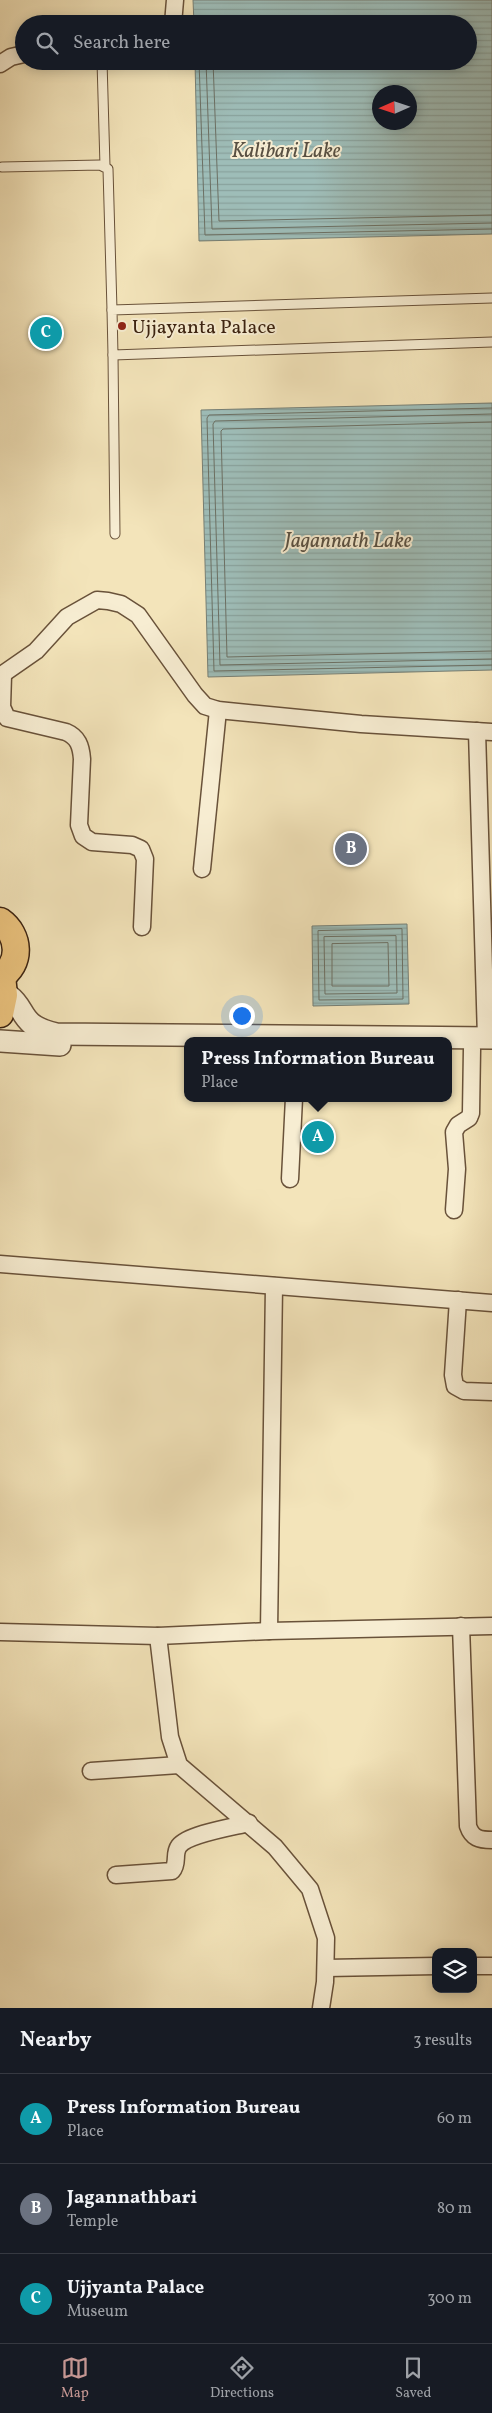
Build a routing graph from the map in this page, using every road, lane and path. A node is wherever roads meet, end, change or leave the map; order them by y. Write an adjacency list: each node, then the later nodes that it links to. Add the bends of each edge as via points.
1 (175, 0): 2 (street)
2 (174, 15)
3 (15, 56): 4 (street)
4 (0, 64)
5 (102, 70): 6 (lane)
6 (105, 166): 7 (lane); 9 (lane, via 109,174)
7 (2, 167)
8 (492, 298): 9 (lane)
9 (112, 310): 11 (lane)
10 (492, 342): 11 (lane)
11 (113, 355): 12 (lane)
12 (115, 534)
13 (2, 676): 14 (street, via 36,651 67,617 97,600 108,601 121,604 138,615 195,695 205,706); 18 (street, via 2,707 7,718 66,732 78,741 82,749 79,825 83,836 92,842 132,845 141,849 144,859)
14 (218, 710): 15 (street); 16 (street)
15 (485, 732): 23 (street)
16 (202, 869)
17 (0, 921): 19 (main road, via 16,941 13,964)
18 (142, 927)
19 (1, 990): 20 (street, via 16,1002 30,1025 38,1030 56,1034)
20 (199, 1037)
21 (0, 1041): 24 (street)
22 (452, 1042): 23 (street)
23 (486, 1043): 25 (street); 28 (street, via 472,1113 454,1132 457,1158)
24 (184, 1047)
25 (452, 1047)
26 (294, 1102): 27 (street)
27 (290, 1179)
28 (454, 1210)
29 (0, 1264): 30 (street)
30 (274, 1286): 31 (street); 36 (street)
31 (458, 1300): 32 (street); 33 (street, via 455,1386 464,1391)
32 (492, 1303)
33 (492, 1392)
34 (462, 1626): 35 (street); 36 (street); 42 (street, via 468,1826 477,1839)
35 (492, 1626)
36 (269, 1631): 38 (street)
37 (0, 1632): 38 (street)
38 (158, 1636): 39 (street, via 170,1737)
39 (180, 1765): 40 (street); 41 (street)
40 (91, 1770)
41 (249, 1823): 43 (street, via 184,1840 176,1850 176,1867 172,1871); 47 (street, via 275,1847 310,1889 326,1938)
42 (492, 1840)
43 (116, 1875)
44 (432, 1966): 47 (street)
45 (477, 1966): 46 (street)
46 (492, 1966)
47 (326, 1968): 48 (street)
48 (321, 2008)

